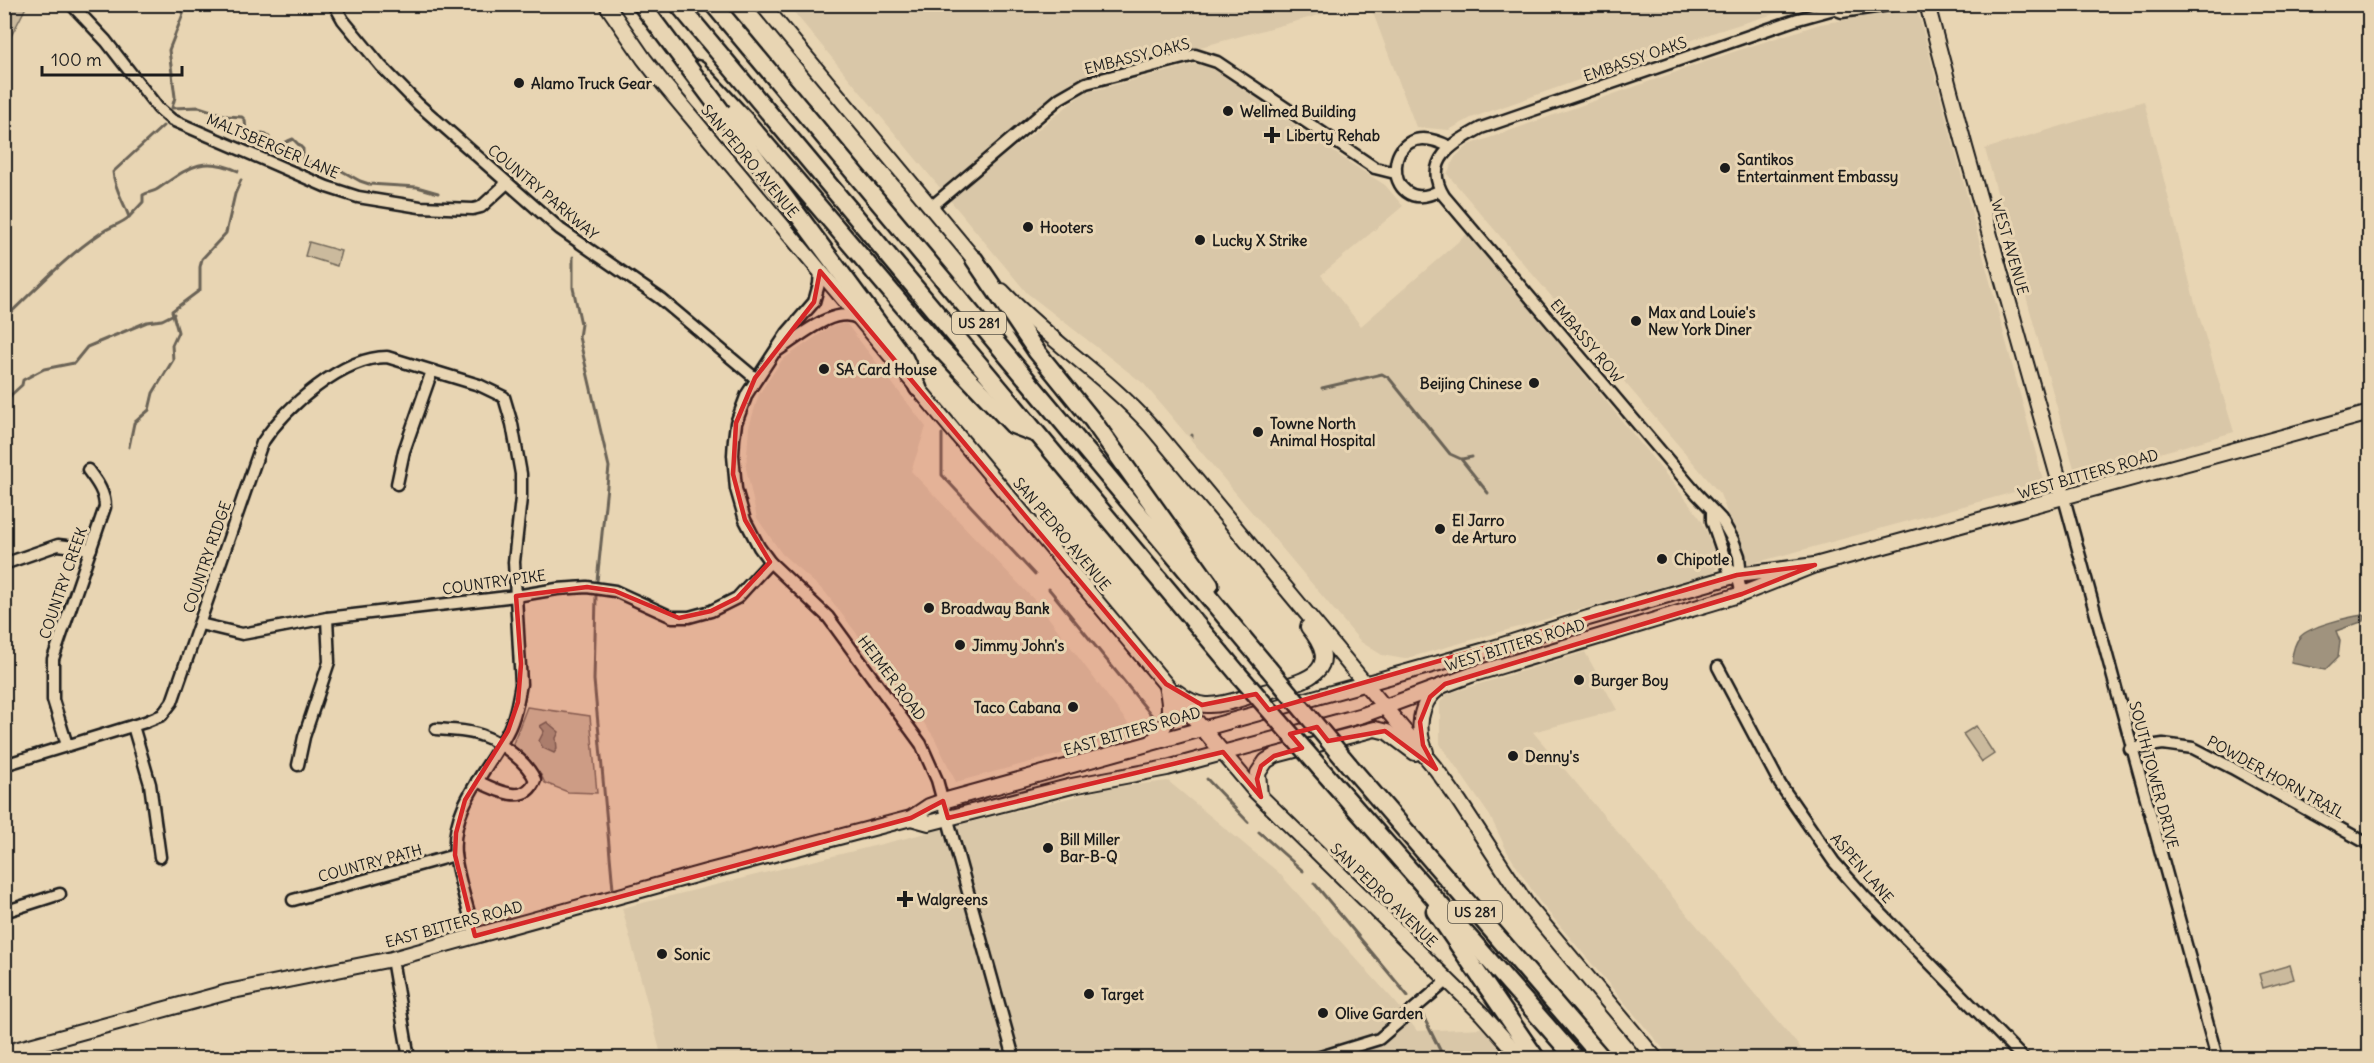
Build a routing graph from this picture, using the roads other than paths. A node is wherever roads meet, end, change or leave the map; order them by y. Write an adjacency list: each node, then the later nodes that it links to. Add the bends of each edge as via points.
1 (71, 4): 14 (street, MALTSBERGER LANE, via 172,120 327,187 358,197 462,210 481,207)
2 (334, 4): 14 (street, COUNTRY PARKWAY, via 343,20 402,88)
3 (606, 4): 18 (main road, SAN PEDRO AVENUE, via 644,59)
4 (633, 4): 25 (highway, via 744,119 933,341 1012,425)
5 (641, 4): 23 (highway, bridge, via 904,358)
6 (678, 4): 25 (highway, US 281)
7 (713, 4): 39 (highway, US 281)
8 (762, 4): 16 (main road)
9 (1896, 4): 11 (street, EMBASSY OAKS, via 1842,12)
10 (1927, 4): 28 (main road, WEST AVENUE)
11 (1835, 7): 12 (street, EMBASSY OAKS, via 1481,128)
12 (1450, 147): 13 (street, via 1438,140 1413,141 1403,147 1395,160); 15 (street, via 1437,165)
13 (1395, 173): 15 (street, via 1401,187 1413,195); 16 (street, EMBASSY OAKS, via 1375,168 1217,62 1196,55 1086,83 1060,98)
14 (507, 183): 22 (street, COUNTRY PARKWAY, via 560,229 661,299)
15 (1440, 190): 33 (street, EMBASSY ROW, via 1721,519 1736,548 1740,567)
16 (931, 207): 17 (main road)
17 (974, 259): 36 (main road, via 1022,312 1139,412); 39 (highway, via 1038,352 1200,569)
18 (820, 271): 19 (main road, SAN PEDRO AVENUE); 20 (street, HEIMER ROAD, via 814,302)
19 (864, 324): 20 (street, HEIMER ROAD, via 854,316 836,316); 23 (main road, SAN PEDRO AVENUE)
20 (777, 351): 22 (street, HEIMER ROAD)
21 (432, 371): 27 (street, via 404,451); 35 (street, COUNTRY RIDGE, via 504,397 521,474 514,562); 38 (street, COUNTRY RIDGE, via 387,357 352,365 300,400 269,433 262,443)
22 (755, 378): 30 (street, HEIMER ROAD, via 736,423 733,474 745,520)
23 (918, 388): 41 (main road, SAN PEDRO AVENUE)
24 (2370, 413): 28 (main road, WEST BITTERS ROAD)
25 (1038, 435): 64 (highway, US 281, bridge)
26 (88, 470): 29 (street, COUNTRY CREEK, via 105,498)
27 (397, 484)
28 (2064, 498): 32 (main road, WEST BITTERS ROAD); 51 (street, SOUTH TOWER DRIVE)
29 (91, 549): 31 (street, via 58,544); 49 (street, COUNTRY CREEK, via 53,659 53,700)
30 (770, 562): 35 (street, COUNTRY PIKE, via 737,598 689,617 672,617 615,591 587,587); 58 (street, HEIMER ROAD, via 828,617 906,721 921,744)
31 (4, 564)
32 (1815, 565): 33 (main road, WEST BITTERS ROAD); 34 (main road, WEST BITTERS ROAD)
33 (1737, 575): 34 (street, EMBASSY ROW); 42 (main road, WEST BITTERS ROAD)
34 (1742, 594): 43 (main road, WEST BITTERS ROAD)
35 (516, 596): 37 (street, COUNTRY PIKE); 50 (street, via 521,684 514,717)
36 (1302, 606): 41 (main road, via 1305,623 1323,652 1319,669 1310,678 1212,705 1194,702); 42 (main road)
37 (327, 618): 38 (street, COUNTRY PIKE, via 242,634); 54 (street, via 329,662)
38 (200, 624): 45 (street, COUNTRY RIDGE, via 172,702 162,715)
39 (1246, 642): 78 (highway, US 281, bridge)
40 (1718, 667): 80 (street, ASPEN LANE, via 1780,784 1834,862)
41 (1166, 684): 46 (main road, SAN PEDRO AVENUE); 48 (main road, via 1170,714)
42 (1366, 684): 44 (main road); 46 (main road, EAST BITTERS ROAD)
43 (1445, 684): 44 (main road, WEST BITTERS ROAD); 55 (main road, via 1430,697 1420,722 1423,745)
44 (1385, 706): 52 (main road, WEST BITTERS ROAD); 55 (main road)
45 (132, 726): 49 (street, COUNTRY RIDGE); 63 (street, via 150,784)
46 (1203, 728): 48 (main road, EAST BITTERS ROAD); 52 (main road, SAN PEDRO AVENUE)
47 (436, 729): 50 (street, via 482,735)
48 (1153, 741): 58 (main road, EAST BITTERS ROAD)
49 (67, 745): 53 (street, COUNTRY RIDGE)
50 (500, 746): 56 (street); 56 (street, via 532,773 532,789 526,793 499,793)
51 (2130, 749): 61 (street, POWDER HORN TRAIL, via 2163,744 2193,748); 81 (street, SOUTH TOWER DRIVE)
52 (1224, 752): 57 (main road, SAN PEDRO AVENUE); 60 (main road, EAST BITTERS ROAD)
53 (4, 765)
54 (298, 765)
55 (1436, 769): 57 (main road, via 1394,735 1372,729 1272,756 1258,773); 79 (main road, via 1527,905)
56 (477, 781): 62 (street, via 458,821)
57 (1261, 797): 70 (main road, SAN PEDRO AVENUE)
58 (943, 801): 59 (main road, EAST BITTERS ROAD); 60 (street, HEIMER ROAD)
59 (911, 818): 60 (main road, EAST BITTERS ROAD, via 929,823); 68 (main road, EAST BITTERS ROAD)
60 (948, 818): 73 (street, HEIMER ROAD)
61 (2370, 845)
62 (455, 855): 66 (street, COUNTRY PATH); 68 (street)
63 (160, 857)
64 (1412, 873): 76 (highway); 77 (highway, US 281)
65 (60, 894): 67 (street)
66 (293, 900)
67 (4, 912)
68 (475, 936): 69 (main road, EAST BITTERS ROAD)
69 (392, 959): 71 (main road, EAST BITTERS ROAD, via 229,991); 72 (street)
70 (1448, 980): 74 (street, via 1378,1039); 75 (main road, SAN PEDRO AVENUE)
71 (4, 1053)
72 (409, 1059)
73 (1014, 1059)
74 (1317, 1059)
75 (1521, 1059)
76 (1536, 1059)
77 (1575, 1059)
78 (1602, 1059)
79 (1655, 1059)
80 (2023, 1059)
81 (2217, 1059)

